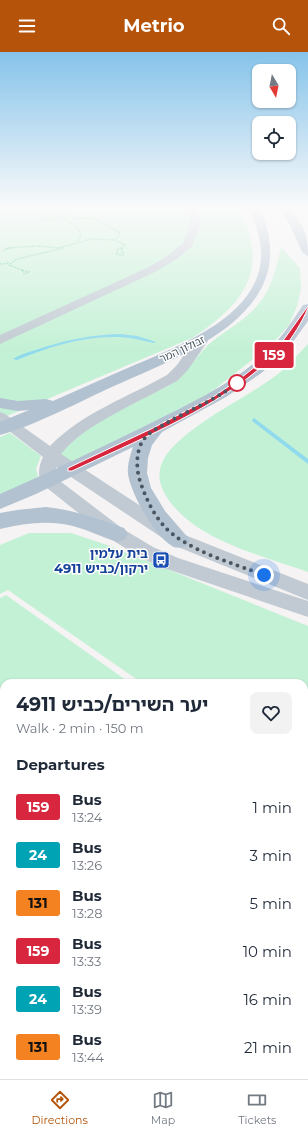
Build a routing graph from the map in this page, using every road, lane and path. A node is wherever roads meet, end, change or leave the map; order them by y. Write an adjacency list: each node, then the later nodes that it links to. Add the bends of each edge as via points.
1 (34, 255): 4 (path)
2 (175, 255): 8 (street, via 151,270)
3 (267, 255): 9 (main road, זבולון המר, via 264,278 253,300 236,318)
4 (11, 262): 5 (path); 6 (path, via 9,265)
5 (0, 264)
6 (22, 270)
7 (308, 308): 13 (main road, via 293,333 263,365 215,398)
8 (0, 340)
9 (201, 341): 10 (main road, זבולון המר); 14 (street, via 172,378 86,425 62,443)
10 (82, 394): 11 (main road, via 57,402 31,406); 12 (main road, זבולון המר)
11 (0, 403)
12 (4, 423): 14 (street)
13 (154, 430): 15 (main road); 20 (main road, via 139,448 139,480 154,514)
14 (51, 456): 15 (street); 16 (street, via 45,469)
15 (70, 469): 16 (main road); 20 (street)
16 (48, 480): 17 (main road); 19 (street)
17 (0, 502)
18 (0, 521): 19 (main road, via 34,515 59,515 79,519)
19 (117, 534): 22 (street, via 171,563)
20 (179, 540): 21 (street)
21 (308, 592)
22 (308, 609)

